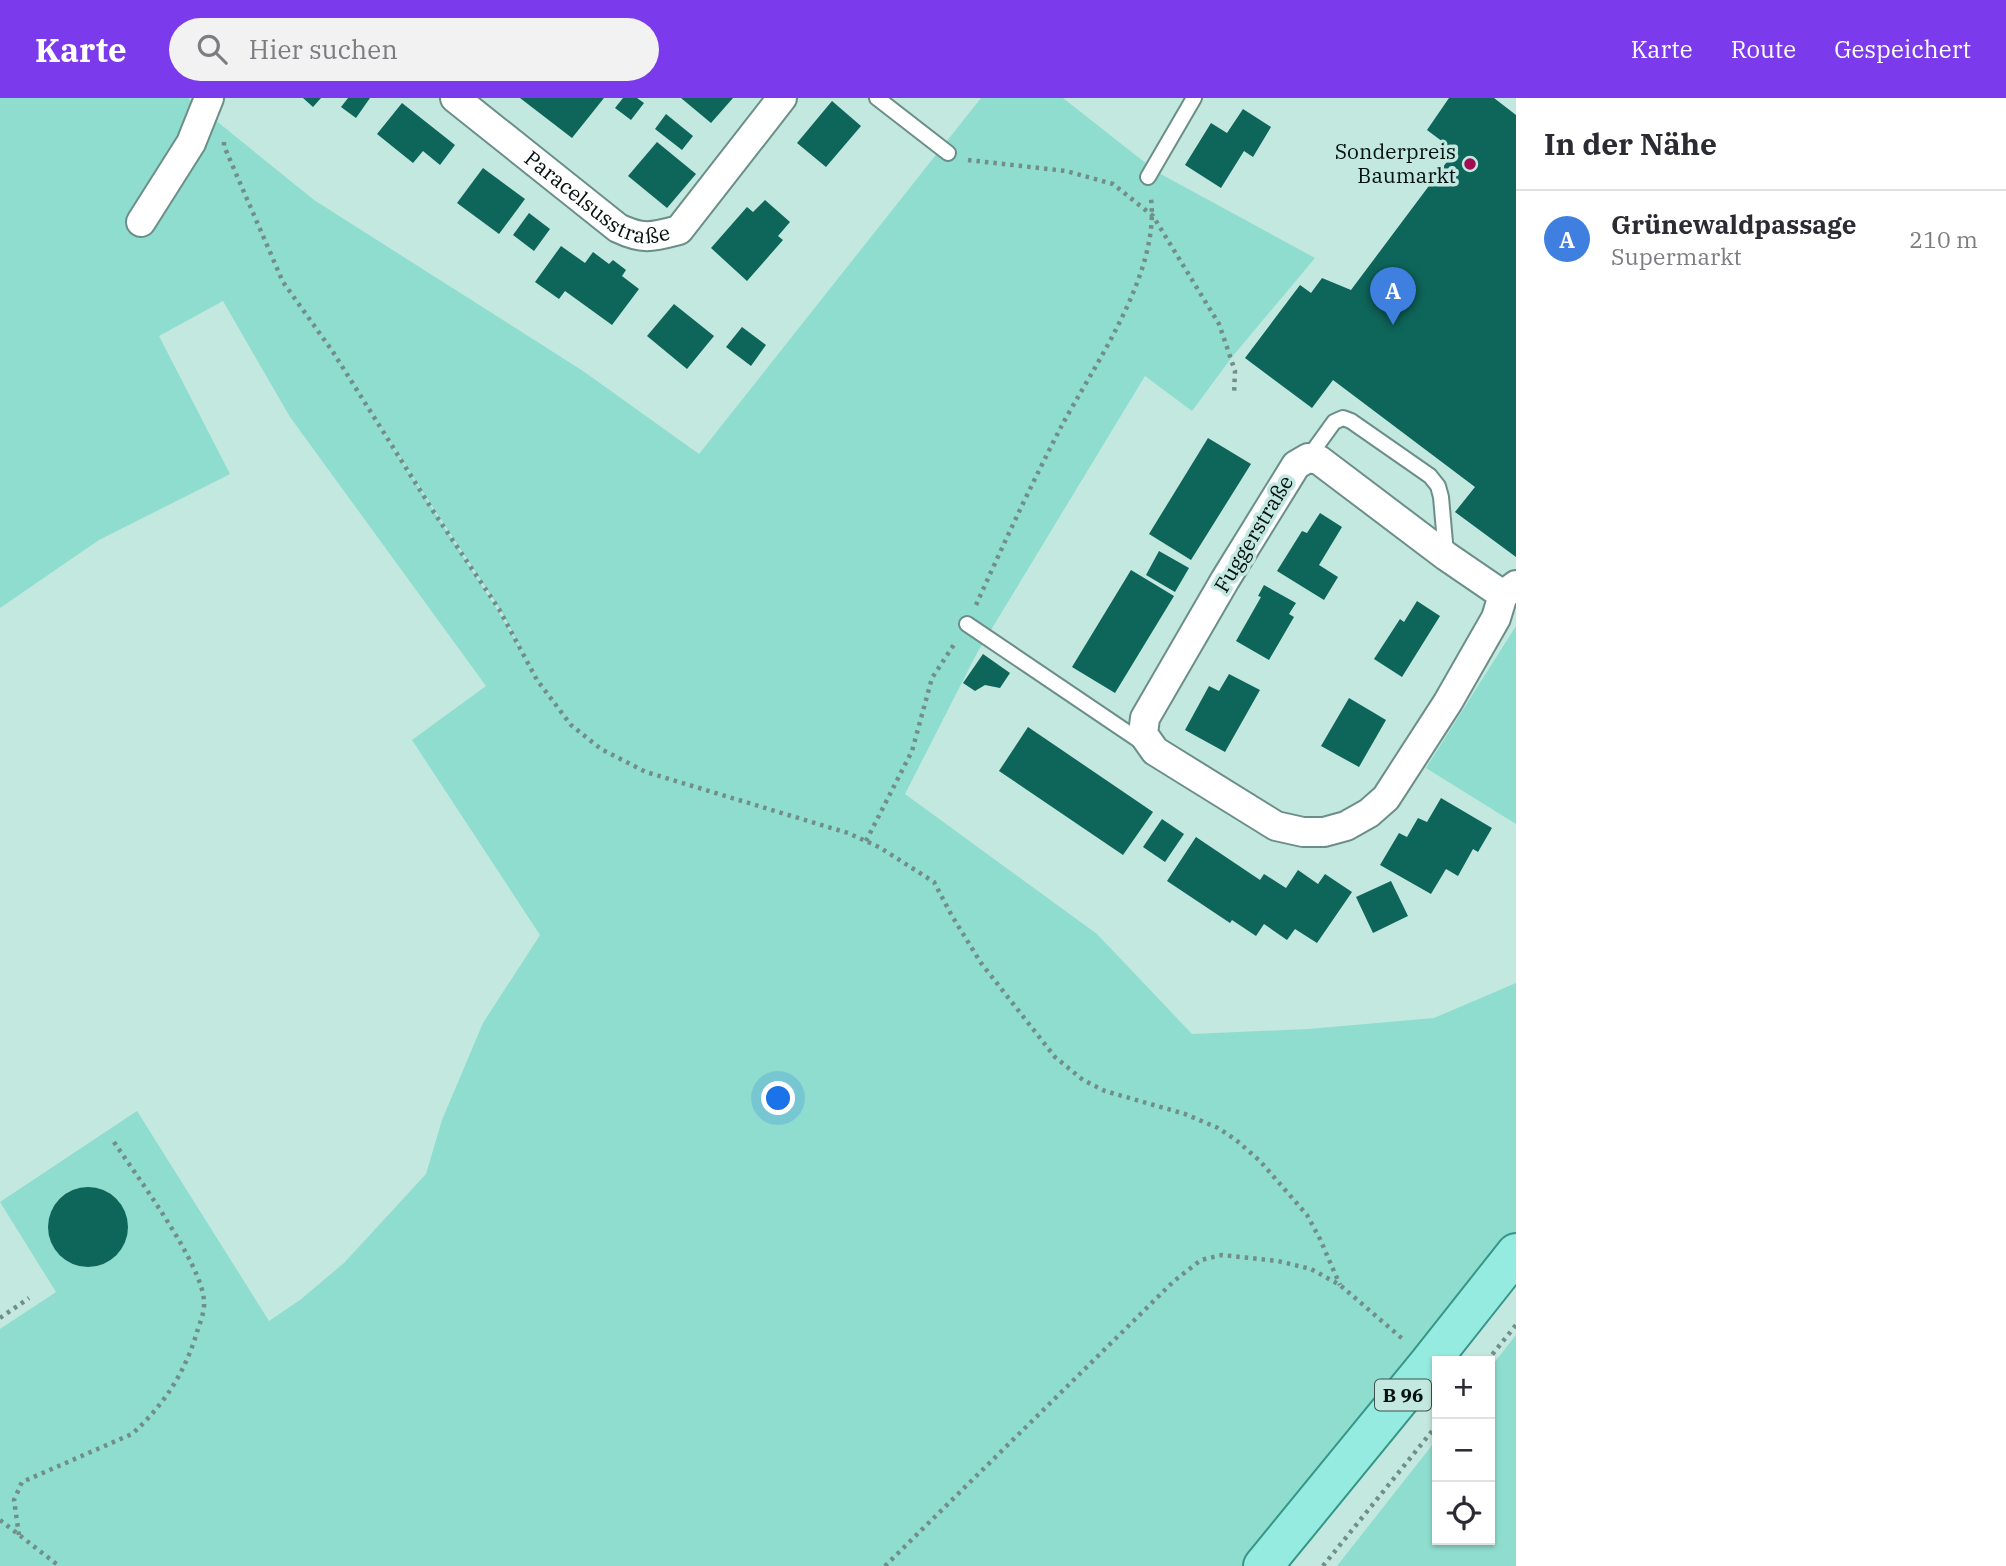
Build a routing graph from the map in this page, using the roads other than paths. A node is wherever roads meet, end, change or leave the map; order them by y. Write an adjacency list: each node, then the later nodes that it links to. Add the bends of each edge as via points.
1 (209, 98): 8 (street, via 191,143)
2 (782, 98): 5 (street, Paracelsusstraße, via 679,230 637,237 618,228)
3 (877, 98): 6 (lane)
4 (1194, 98): 7 (lane)
5 (470, 103)
6 (948, 153)
7 (1148, 177)
8 (141, 222)
9 (1308, 458): 10 (street, Fuggerstraße, via 1319,460); 10 (lane, via 1334,422 1343,418 1385,444 1438,486); 13 (street, Fuggerstraße, via 1296,465 1275,498 1145,718 1143,734)
10 (1446, 556): 11 (street, Fuggerstraße)
11 (1510, 590): 13 (street, Fuggerstraße, via 1386,799 1346,826 1303,832 1276,826)
12 (967, 624): 13 (lane, Fuggerstraße)
13 (1155, 751)
14 (1516, 1253): 15 (main road, B 96)
15 (1263, 1566)

